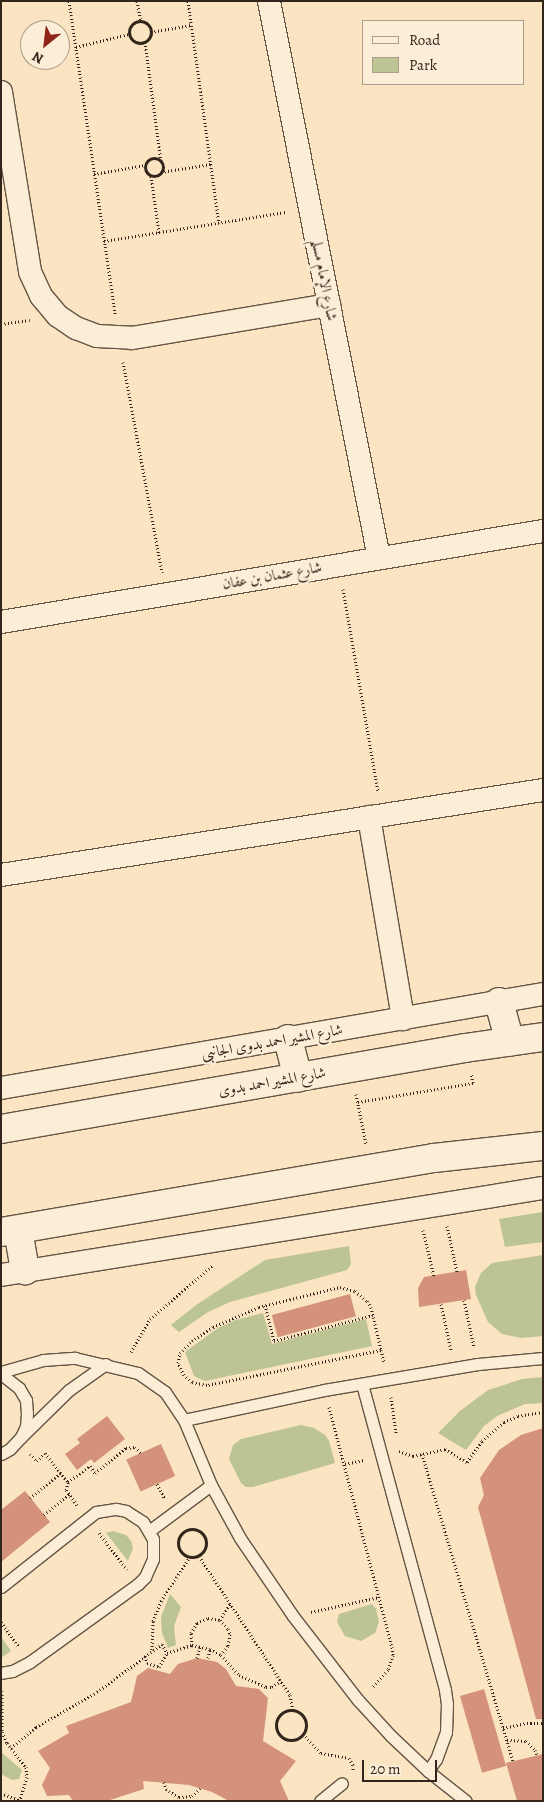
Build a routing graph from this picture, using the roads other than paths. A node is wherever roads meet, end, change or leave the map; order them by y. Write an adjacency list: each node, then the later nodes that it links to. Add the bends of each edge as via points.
1 (269, 1): 3 (street, شارع الإمام مسلم)
2 (1, 92): 3 (street, via 30,272 41,296 58,316 76,328 118,339)
3 (329, 305): 5 (street, شارع الإمام مسلم)
4 (543, 531): 5 (street, شارع عثمان بن عفان)
5 (379, 558): 6 (street, شارع عثمان بن عفان)
6 (1, 622)
7 (543, 790): 8 (street)
8 (376, 816): 9 (street); 12 (street)
9 (1, 875)
10 (543, 994): 11 (street, شارع المشير احمد بدوى الجانبى)
11 (499, 1002): 12 (street, شارع المشير احمد بدوى الجانبى); 15 (street)
12 (403, 1019): 14 (street, شارع المشير احمد بدوى الجانبى)
13 (543, 1037): 15 (street, شارع المشير احمد بدوى)
14 (288, 1039): 16 (street); 17 (street, شارع المشير احمد بدوى الجانبى)
15 (510, 1042): 16 (street, شارع المشير احمد بدوى)
16 (298, 1078): 18 (street, شارع المشير احمد بدوى)
17 (1, 1088)
18 (1, 1129)
19 (543, 1146): 21 (street, via 434,1158)
20 (543, 1188): 22 (street)
21 (10, 1231): 22 (street)
22 (13, 1273)
23 (543, 1358): 26 (lane, via 478,1364)
24 (106, 1364): 25 (lane, via 59,1358); 27 (lane, via 153,1381 166,1392); 28 (lane, via 69,1390)
25 (1, 1373): 28 (lane, via 19,1388 26,1400 26,1426)
26 (362, 1384): 27 (lane); 34 (lane, via 445,1690 446,1732)
27 (184, 1420): 30 (lane)
28 (12, 1446): 29 (lane)
29 (1, 1461)
30 (211, 1484): 31 (lane); 34 (lane, via 240,1538 293,1616 358,1700)
31 (149, 1530): 32 (lane, via 126,1511 96,1512); 33 (lane, via 154,1549 145,1577 30,1662)
32 (1, 1587)
33 (2, 1673)
34 (428, 1771): 37 (lane)
35 (342, 1783): 36 (lane)
36 (320, 1801)
37 (466, 1801)

